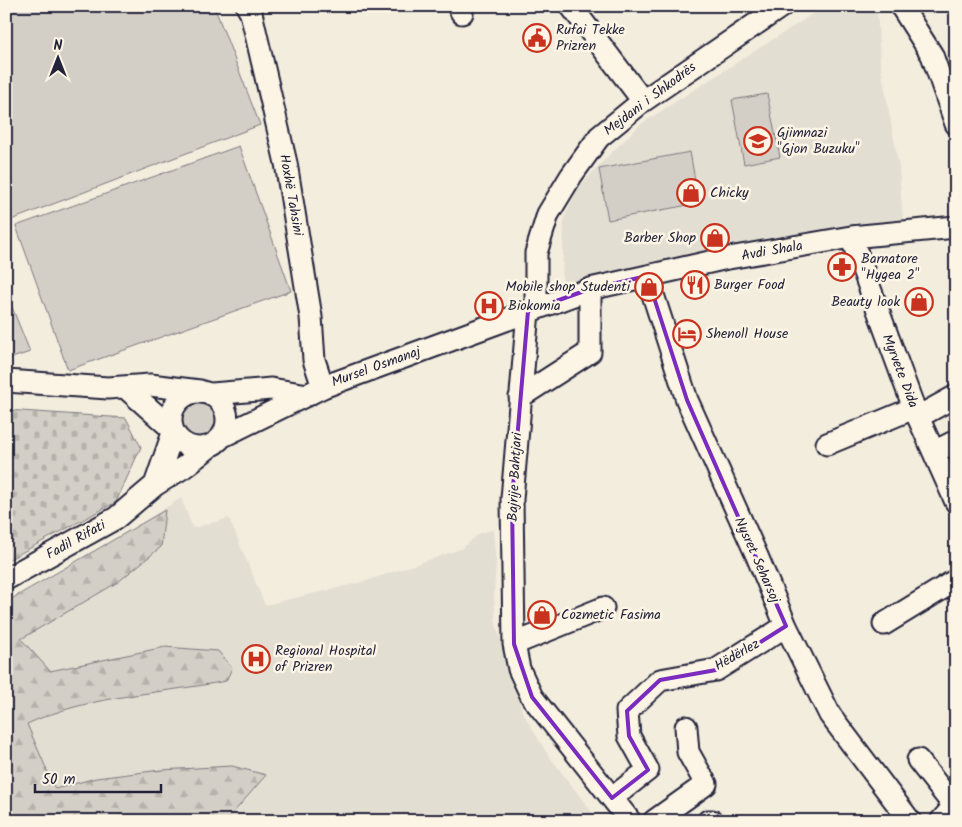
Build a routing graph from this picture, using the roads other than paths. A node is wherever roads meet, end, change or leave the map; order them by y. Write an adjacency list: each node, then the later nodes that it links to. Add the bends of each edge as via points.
1 (247, 6): 14 (street, Hoxhë Tahsini, via 266,71 286,163 310,317)
2 (571, 6): 5 (street)
3 (782, 6): 5 (street, Mejdani i Shkodrës)
4 (901, 6): 6 (street, via 932,55)
5 (643, 101): 11 (street, Mejdani i Shkodrës, via 600,138 548,214 536,253)
6 (956, 124)
7 (956, 227): 8 (street, Avdi Shala)
8 (851, 237): 9 (street, Avdi Shala); 18 (street, Myrvete Dida)
9 (647, 276): 10 (street, Avdi Shala); 30 (street, Nysret Seharsoj, via 687,400)
10 (590, 289): 11 (street, Avdi Shala); 17 (street, via 590,352)
11 (532, 309): 14 (street, Mursel Osmanaj); 17 (street, Bajrije Bahtjari)
12 (6, 381): 13 (street, Mursel Osmanaj, via 53,386)
13 (125, 387): 15 (street, Mursel Osmanaj, via 150,385); 19 (street)
14 (315, 391): 15 (street, Mursel Osmanaj, via 271,389); 20 (street, Fadil Rifati)
15 (206, 393): 19 (street, via 185,395 174,406 170,421); 20 (street, via 221,402 227,412 228,424)
16 (956, 396): 18 (street)
17 (520, 397): 31 (street, Bajrije Bahtjari, via 512,499)
18 (916, 412): 22 (street); 23 (street, Myrvete Dida)
19 (173, 431): 20 (street, via 182,443 195,448); 24 (street)
20 (216, 441): 24 (street, Fadil Rifati)
21 (956, 441): 23 (street)
22 (827, 444)
23 (934, 452): 25 (street, Myrvete Dida)
24 (150, 491): 26 (street, Fadil Rifati, via 116,518)
25 (956, 502)
26 (6, 579)
27 (956, 580): 29 (street)
28 (603, 608): 31 (street)
29 (884, 624)
30 (786, 626): 34 (street, Hëdërlez, via 716,670 660,680 627,711 629,736 648,770); 40 (street, Nysret Seharsoj, via 830,715)
31 (514, 644): 34 (street, Bajrije Bahtjari, via 519,669 532,697)
32 (686, 727): 37 (street, via 688,752 706,784)
33 (918, 760): 35 (street)
34 (612, 798): 36 (street, Bajrije Bahtjari)
35 (952, 811)
36 (630, 821)
37 (654, 821)
38 (708, 821): 39 (street)
39 (712, 821)
40 (910, 821)

